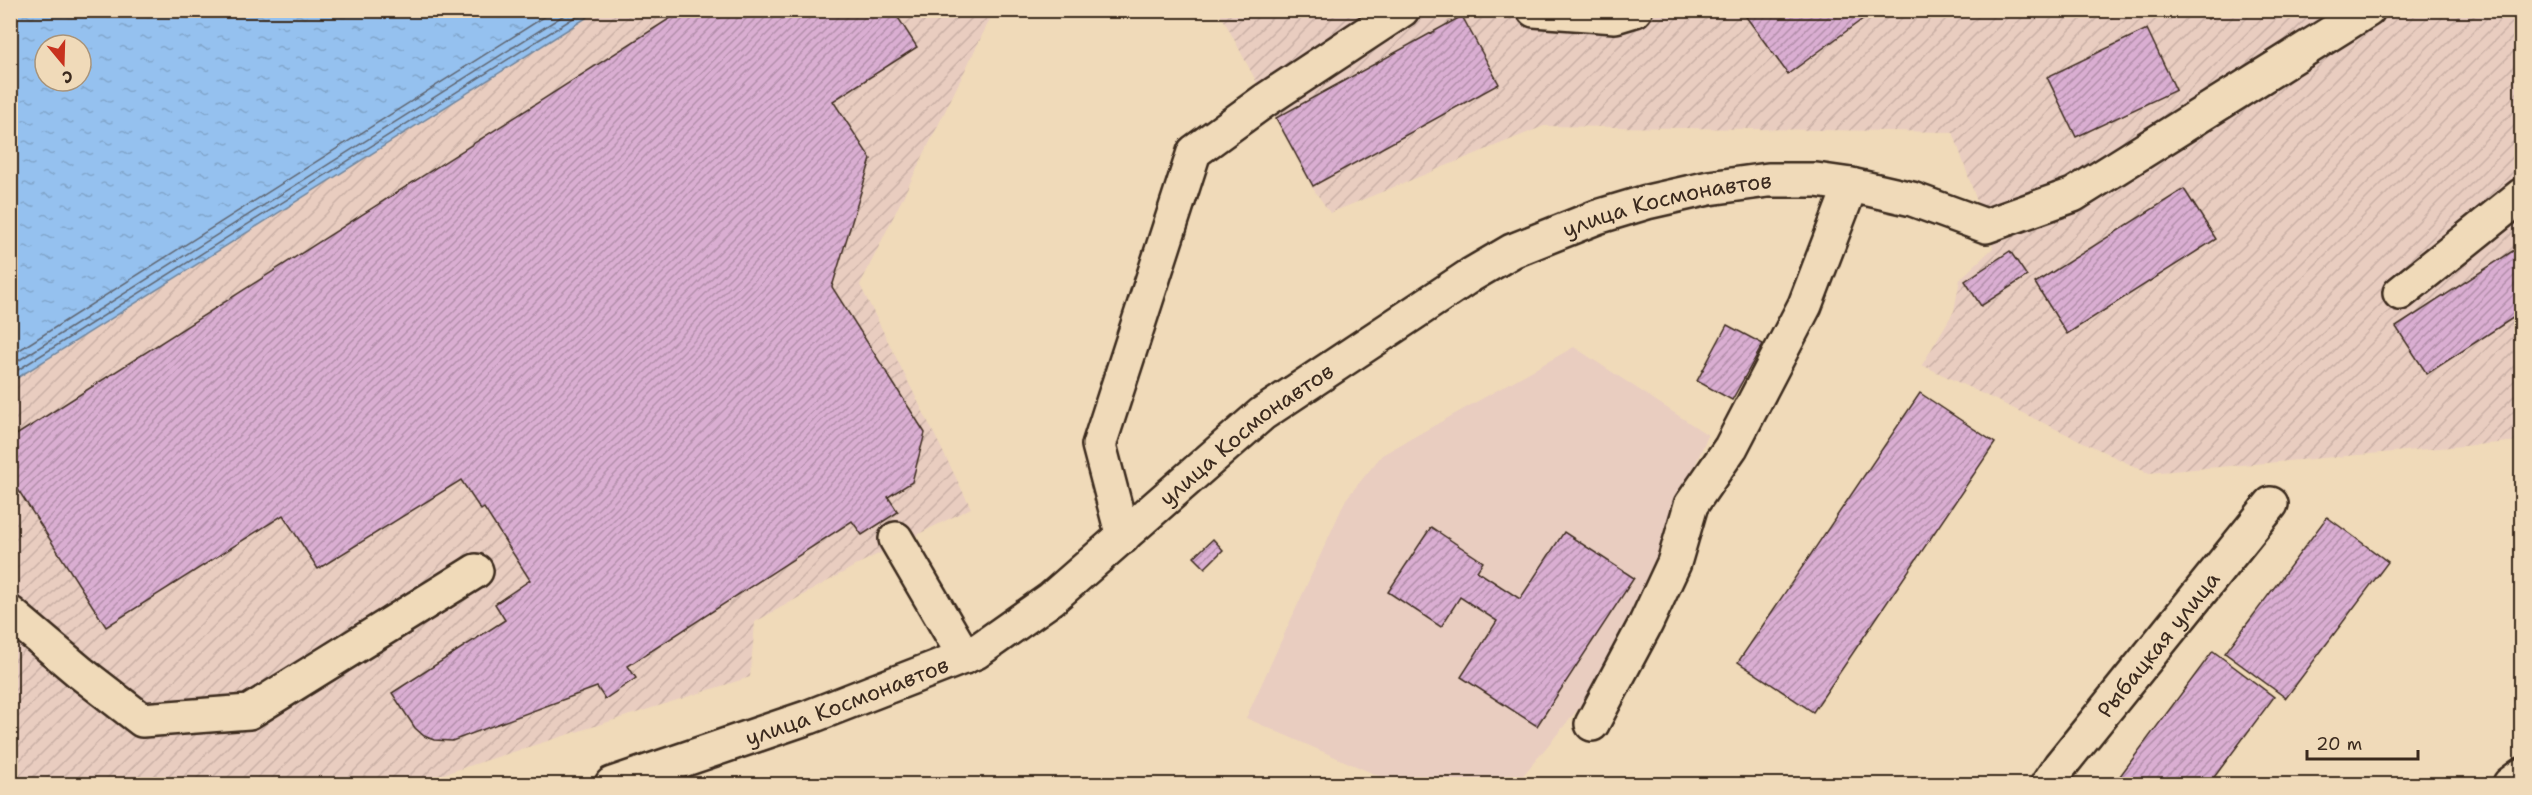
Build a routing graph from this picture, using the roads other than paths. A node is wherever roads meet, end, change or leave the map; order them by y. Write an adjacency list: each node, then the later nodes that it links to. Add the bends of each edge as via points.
1 (1402, 10): 9 (street, via 1264,101 1194,153 1099,445)
2 (1534, 10): 3 (street, via 1615,15)
3 (1635, 10)
4 (2368, 10): 5 (street, улица Космонавтов, via 2073,195 1986,226 1912,199)
5 (1851, 185): 9 (street, улица Космонавтов, via 1768,180 1709,188 1597,217 1512,251 1263,414); 14 (street, via 1805,305 1731,447 1691,505 1674,563)
6 (2522, 195): 7 (street)
7 (2400, 293)
8 (2271, 504): 17 (street, Рыбацкая улица)
9 (1123, 537): 13 (street, улица Космонавтов, via 1051,599)
10 (896, 539): 13 (street)
11 (476, 571): 12 (street, via 249,712 142,720)
12 (10, 613)
13 (965, 657): 16 (street, улица Космонавтов, via 809,717)
14 (1592, 724)
15 (2522, 775): 18 (street)
16 (612, 784)
17 (2048, 784)
18 (2510, 784)

